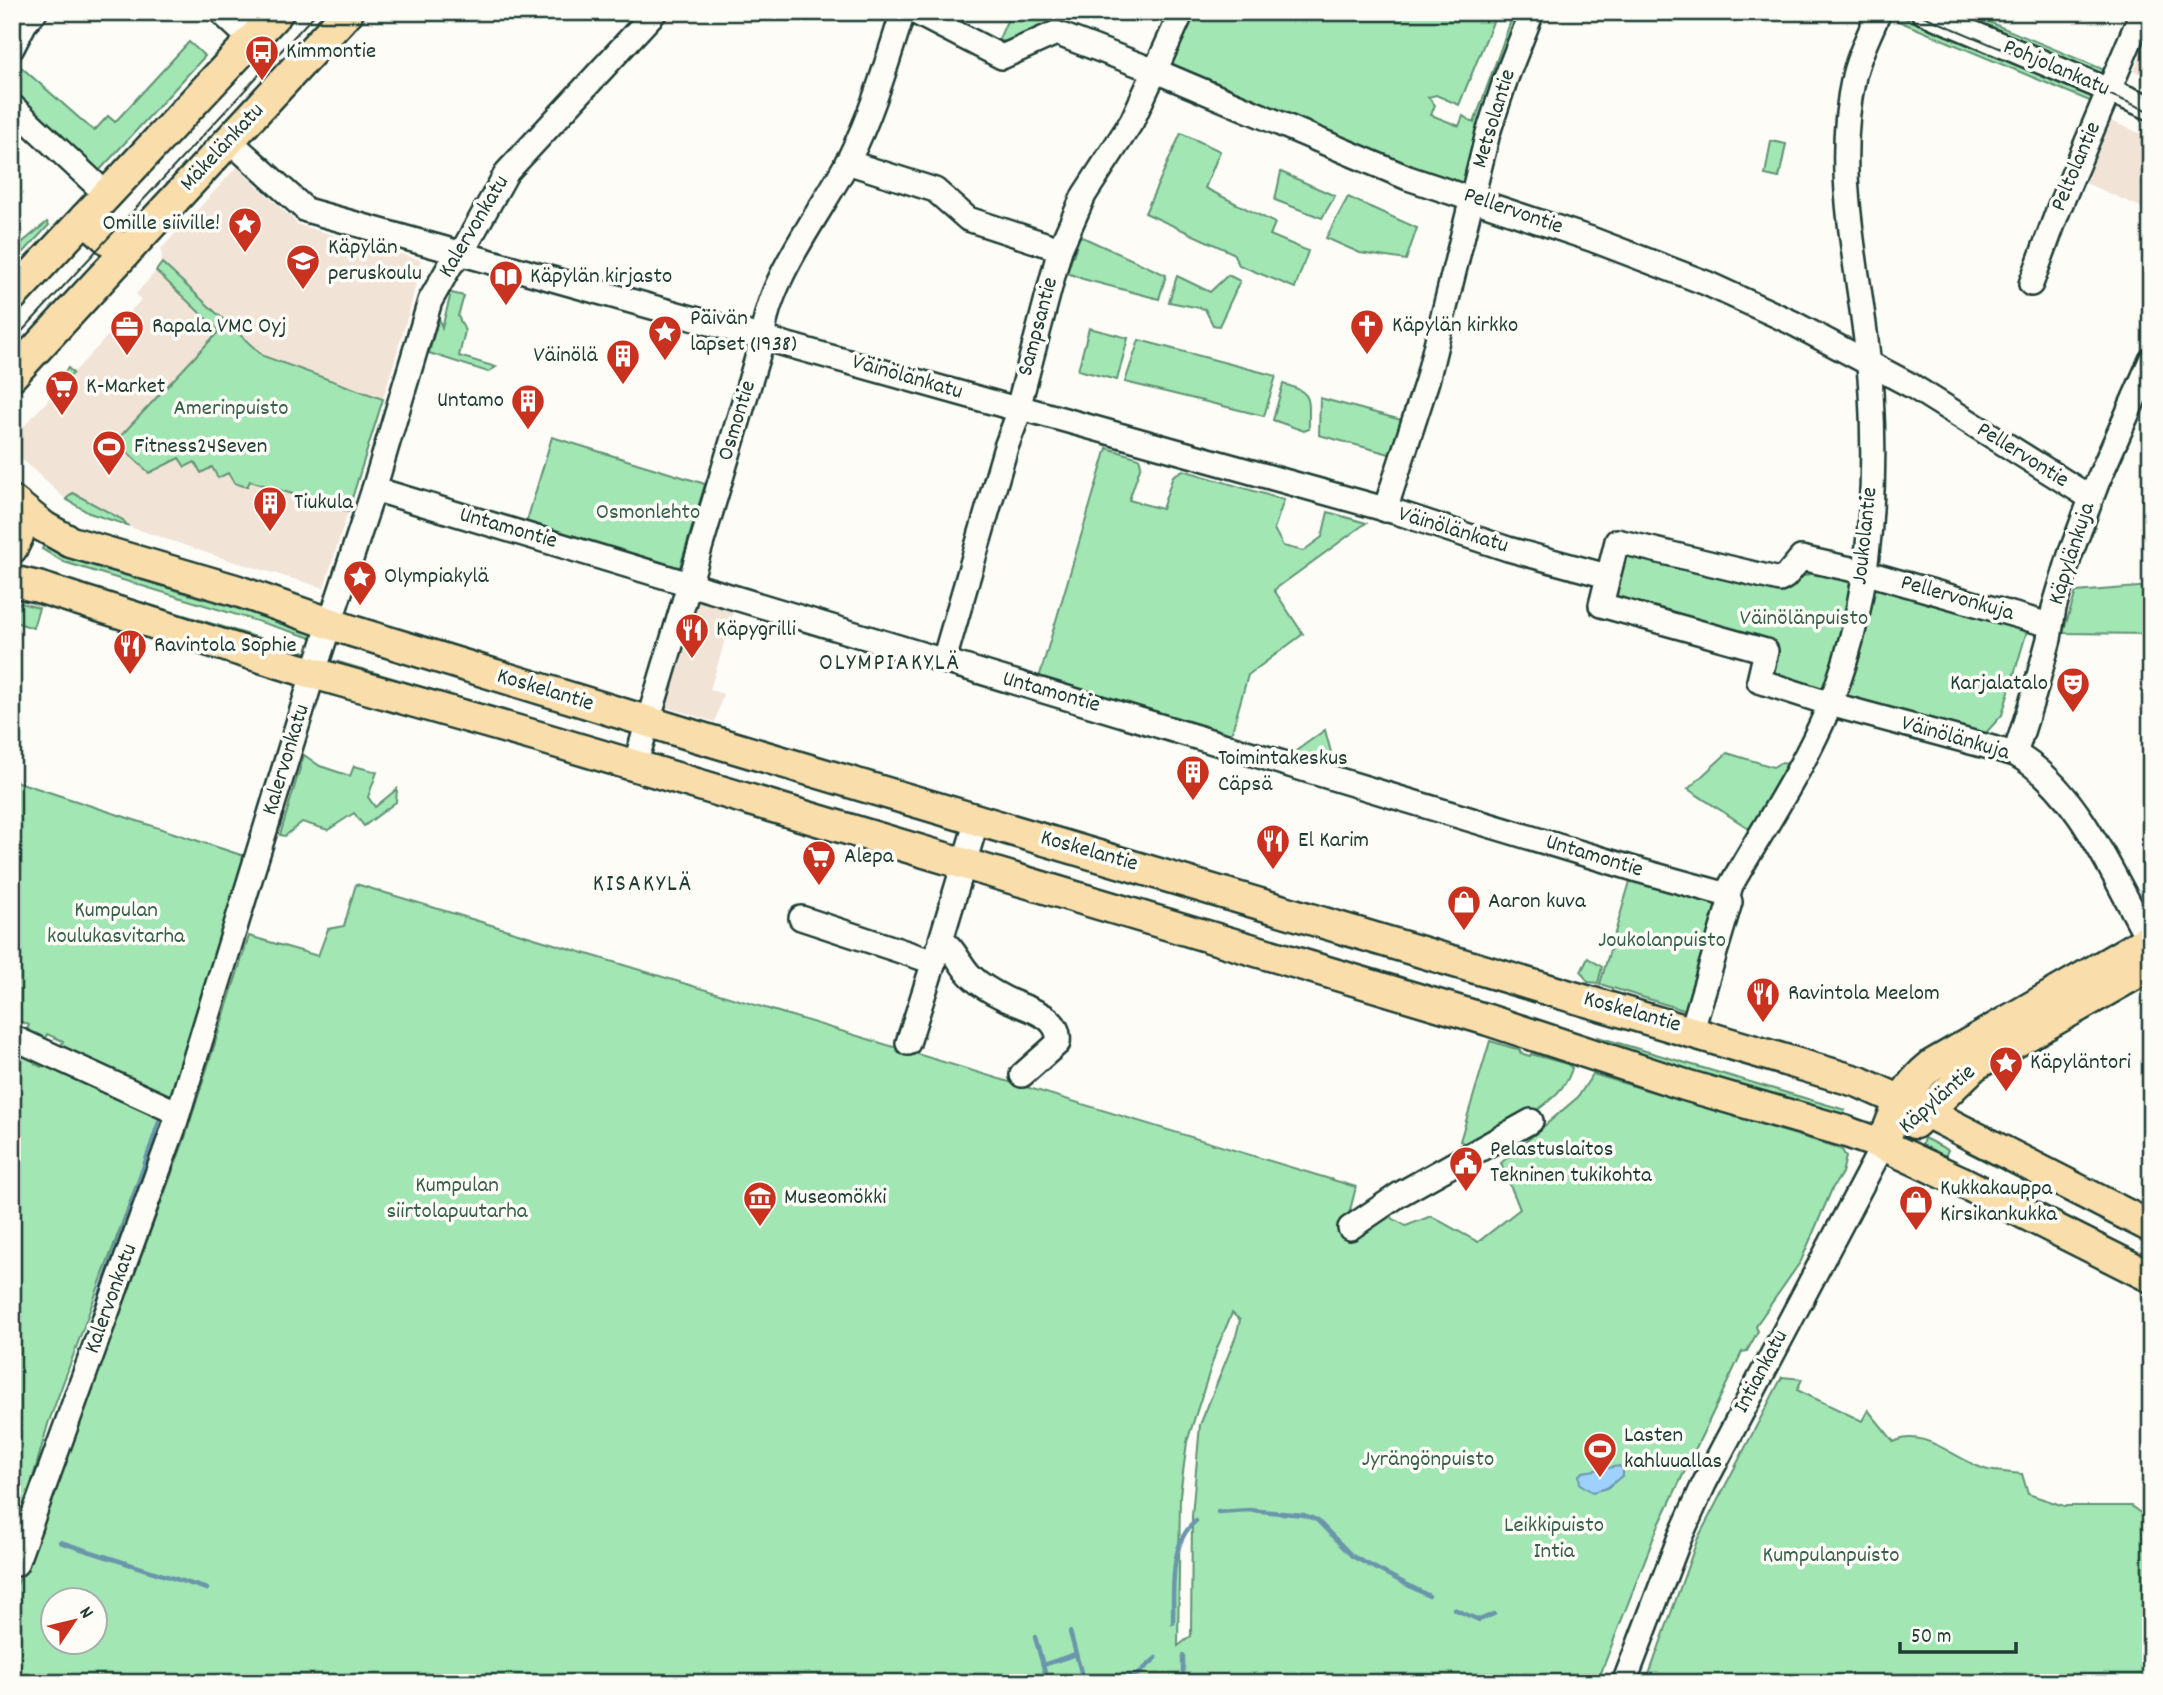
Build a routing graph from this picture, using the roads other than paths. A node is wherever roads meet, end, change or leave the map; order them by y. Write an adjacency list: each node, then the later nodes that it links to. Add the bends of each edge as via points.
1 (35, 12): 14 (street)
2 (221, 12): 13 (street)
3 (278, 12): 13 (main road)
4 (348, 12): 19 (main road, Mäkelänkatu)
5 (655, 12): 26 (street, Kalervonkatu, via 507,172)
6 (903, 12): 20 (street, Osmontie, via 873,104)
7 (915, 12): 15 (street, Pellervontie, via 1002,57 1056,33)
8 (1182, 12): 15 (street, Sampsantie)
9 (1532, 12): 22 (street, Metsolantie, via 1492,122)
10 (1879, 12): 31 (street, Joukolantie, via 1854,76 1845,152 1845,187)
11 (1923, 12): 16 (street, Pohjolankatu)
12 (2142, 12): 16 (street, Peltolantie)
13 (251, 40): 21 (main road)
14 (12, 48)
15 (1155, 71): 22 (street, Pellervontie, via 1408,178); 24 (street, Sampsantie, via 1132,121 1084,195)
16 (2109, 91): 18 (street, Pohjolankatu); 27 (street, Peltolantie)
17 (12, 106): 21 (street)
18 (2151, 108)
19 (229, 140): 25 (main road, Mäkelänkatu); 26 (street, Väinölänkatu, via 306,210)
20 (847, 162): 24 (street, via 935,190 968,219); 29 (street, Osmontie, via 781,279)
21 (107, 195): 23 (main road)
22 (1472, 199): 31 (street, Pellervontie, via 1706,283 1791,321); 37 (street, Metsolantie, via 1424,391)
23 (85, 218): 25 (main road); 28 (main road)
24 (1060, 249): 33 (street, Sampsantie)
25 (124, 254): 32 (main road, Mäkelänkatu)
26 (461, 254): 29 (street, Väinölänkatu); 34 (street, Kalervonkatu, via 430,302)
27 (2031, 284)
28 (12, 296)
29 (763, 338): 33 (street, Väinölänkatu); 41 (street, Osmontie)
30 (2151, 360): 35 (street, Käpylänkuja)
31 (1868, 363): 35 (street, Pellervontie); 39 (street, Joukolantie, via 1873,440)
32 (12, 375)
33 (1020, 410): 37 (street, Väinölänkatu); 45 (street, Sampsantie)
34 (374, 489): 41 (street, Untamontie); 43 (street, Kalervonkatu)
35 (2091, 498): 44 (street, Käpylänkuja)
36 (15, 503): 38 (main road, Koskelantie, via 18,536); 43 (main road, Koskelantie, via 71,542)
37 (1385, 510): 40 (street, Väinölänkatu)
38 (12, 548)
39 (1864, 572): 40 (street, via 1801,558 1780,580 1617,541); 44 (street, Pellervonkuja); 47 (street, Joukolantie, via 1851,640)
40 (1607, 576): 47 (street, via 1601,605 1766,651 1759,681)
41 (690, 577): 45 (street, Untamontie); 48 (street, Osmontie)
42 (12, 581): 46 (main road, Koskelantie)
43 (330, 623): 46 (street, Kalervonkatu); 48 (main road, Koskelantie)
44 (2050, 625): 49 (street, Käpylänkuja)
45 (944, 660): 53 (street, Untamontie)
46 (313, 674): 50 (main road, Koskelantie); 62 (street, Kalervonkatu)
47 (1830, 704): 49 (street, Väinölänkuja); 53 (street, Joukolantie)
48 (648, 722): 50 (street, Osmontie); 51 (main road, Koskelantie)
49 (2015, 754): 55 (street, Väinölänkuja, via 2032,763 2071,803)
50 (635, 765): 52 (main road, Koskelantie)
51 (977, 820): 52 (street); 57 (main road, Koskelantie)
52 (963, 864): 56 (street); 64 (main road, Koskelantie, via 1534,1033)
53 (1728, 895): 57 (street, Joukolantie, via 1730,902)
54 (801, 918): 56 (street)
55 (2150, 946): 61 (main road, Käpyläntie)
56 (937, 951): 59 (street); 60 (street, via 948,944 972,977 1003,998 1050,1019 1058,1043)
57 (1692, 1030): 61 (main road, Koskelantie, via 1859,1082)
58 (12, 1037): 62 (street)
59 (908, 1043)
60 (1021, 1075)
61 (1914, 1106): 64 (main road, Käpyläntie, via 1909,1128); 65 (main road, Koskelantie)
62 (178, 1113): 68 (street, Kalervonkatu)
63 (1531, 1121): 66 (street, via 1400,1194)
64 (1882, 1145): 67 (main road, Koskelantie); 69 (street, Intiankatu, via 1704,1484)
65 (2151, 1227)
66 (1350, 1228)
67 (2151, 1277)
68 (16, 1564)
69 (1623, 1683)

